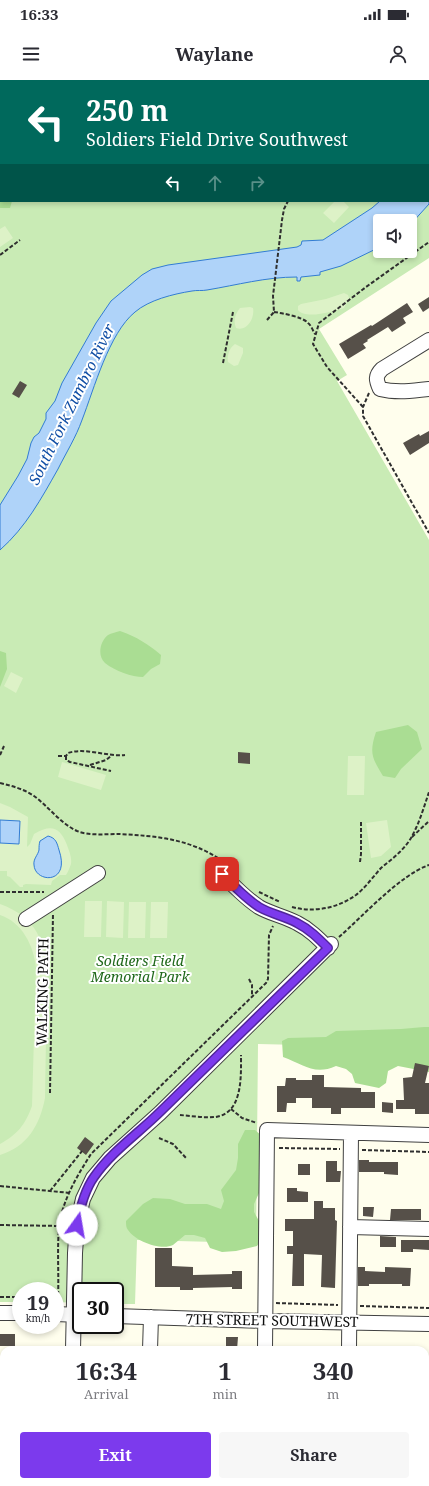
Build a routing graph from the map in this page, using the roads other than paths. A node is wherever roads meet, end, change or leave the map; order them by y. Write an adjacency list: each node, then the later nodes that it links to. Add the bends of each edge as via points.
1 (429, 340): 2 (street, via 382,368 377,373 376,380 380,389 390,391)
2 (429, 389)
3 (98, 873): 5 (street, via 54,896)
4 (222, 874): 10 (street, via 251,902 306,928 330,946 160,1113 110,1158 93,1178 83,1199 77,1225)
5 (26, 919)
6 (351, 1133): 7 (street); 8 (street); 15 (street, via 267,1130)
7 (429, 1135)
8 (350, 1227): 9 (street); 16 (street)
9 (429, 1228)
10 (76, 1282)
11 (0, 1313): 12 (street)
12 (12, 1313)
13 (124, 1316): 14 (street, 7TH STREET SOUTHWEST)
14 (151, 1317): 15 (street, 7TH STREET SOUTHWEST); 20 (street)
15 (266, 1321): 16 (street, 7TH STREET SOUTHWEST); 21 (street)
16 (349, 1322): 17 (street, 7TH STREET SOUTHWEST); 22 (street)
17 (429, 1324)
18 (75, 1334): 19 (street)
19 (73, 1346)
20 (150, 1346)
21 (265, 1346)
22 (349, 1346)

